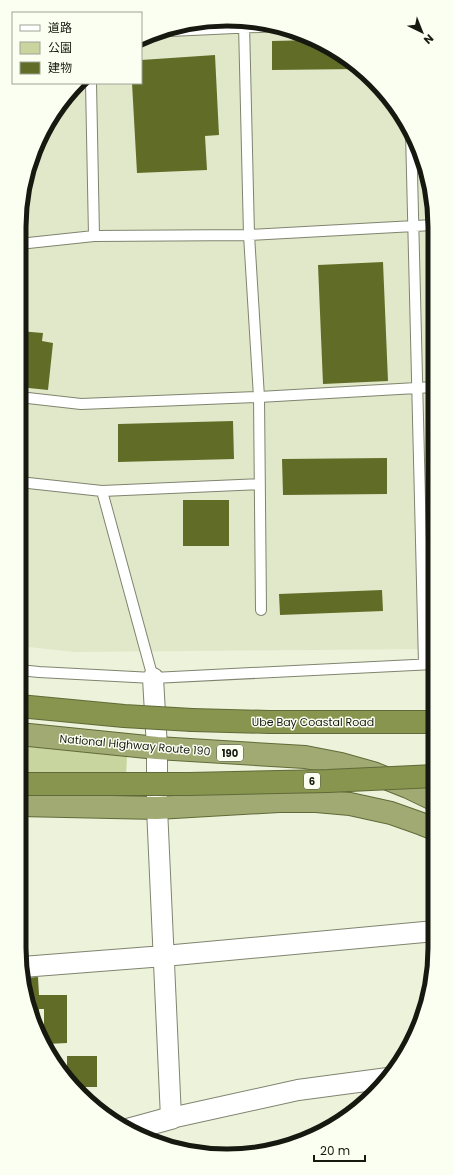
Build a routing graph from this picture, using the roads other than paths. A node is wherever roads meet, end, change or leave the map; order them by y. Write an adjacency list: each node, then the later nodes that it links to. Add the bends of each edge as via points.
1 (241, 26): 3 (lane)
2 (244, 26): 8 (lane)
3 (191, 30)
4 (91, 84): 9 (lane)
5 (411, 147): 7 (lane)
6 (428, 225): 7 (lane)
7 (414, 226): 8 (lane); 11 (lane)
8 (249, 235): 9 (lane); 13 (lane)
9 (94, 236): 10 (lane)
10 (26, 243)
11 (417, 387): 12 (lane); 13 (lane); 19 (lane)
12 (428, 387)
13 (259, 397): 14 (lane, via 82,404); 16 (lane)
14 (26, 398)
15 (26, 483): 17 (lane)
16 (259, 484): 17 (lane); 18 (lane)
17 (102, 491): 22 (lane)
18 (261, 610)
19 (428, 641)
20 (428, 664): 22 (lane)
21 (26, 671): 22 (lane)
22 (153, 678): 26 (street)
23 (26, 707): 24 (highway, Ube Bay Coastal Road, bridge, via 192,720)
24 (428, 722)
25 (26, 735): 26 (highway, National Highway Route 190 / 190)
26 (157, 748): 29 (highway, National Highway Route 190 / 190, via 305,757 372,773); 31 (street)
27 (428, 776): 28 (highway, 6, bridge, via 189,784)
28 (26, 784)
29 (428, 797)
30 (26, 805): 31 (highway)
31 (157, 808): 32 (highway, via 316,801 350,804 391,813); 34 (street)
32 (428, 826)
33 (428, 932): 34 (street)
34 (164, 956): 35 (street); 37 (street)
35 (27, 967)
36 (379, 1079): 37 (street, via 298,1090)
37 (171, 1118): 38 (street)
38 (137, 1127)

